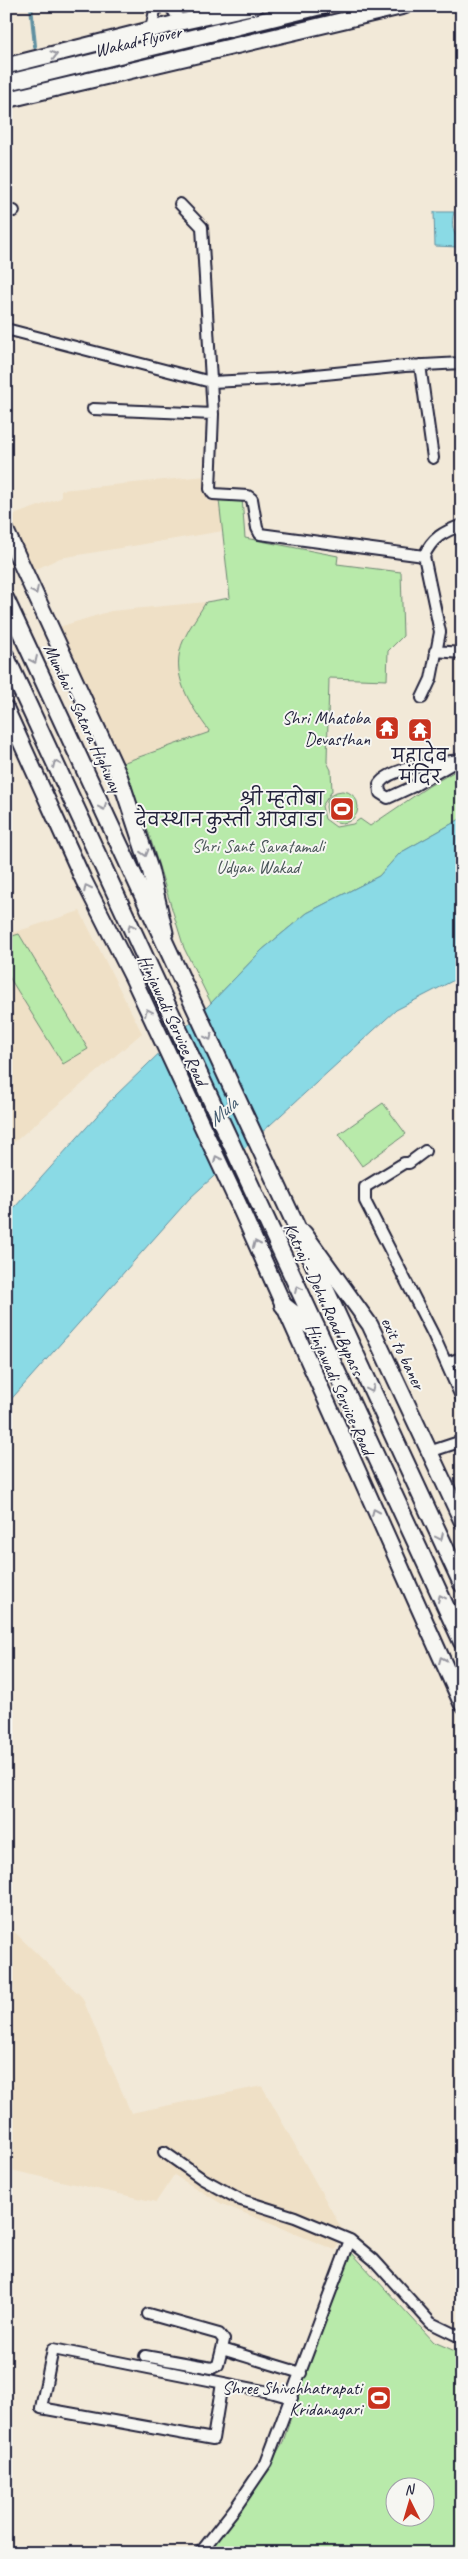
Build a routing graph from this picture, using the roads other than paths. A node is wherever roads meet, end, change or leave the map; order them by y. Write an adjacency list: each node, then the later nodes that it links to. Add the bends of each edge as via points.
1 (156, 6): 8 (street)
2 (170, 6): 7 (street)
3 (255, 6): 7 (main road)
4 (323, 6): 10 (main road, Wakad Flyover)
5 (365, 6): 11 (main road, Wakad Flyover)
6 (404, 6): 12 (main road)
7 (181, 22): 8 (main road)
8 (151, 29): 9 (main road, one-way to 8)
9 (6, 66)
10 (6, 83)
11 (6, 90)
12 (6, 100)
13 (180, 204): 17 (street, via 202,227)
14 (6, 329): 17 (street)
15 (462, 364): 16 (street)
16 (420, 365): 17 (street); 20 (street)
17 (211, 382): 19 (street)
18 (93, 409): 19 (street)
19 (213, 414): 23 (street, via 210,489 213,494 252,499 260,534)
20 (433, 458)
21 (462, 525): 23 (street, via 441,533 429,544)
22 (7, 536): 24 (main road)
23 (424, 556): 26 (street, via 439,622)
24 (12, 561): 32 (main road, one-way to 32, via 120,778 150,869)
25 (6, 600): 32 (highway, Mumbai - Satara Highway, one-way to 32)
26 (435, 651): 27 (street); 29 (street, via 431,679)
27 (462, 653)
28 (6, 657): 36 (highway, Katraj - Dehu Road Bypass, one-way to 28)
29 (422, 698)
30 (6, 709): 35 (main road, Hinjawadi Service Road, one-way to 30)
31 (460, 759): 31 (street, via 388,798 380,793 378,784 397,772)
32 (172, 957): 34 (highway, Katraj - Dehu Road Bypass, one-way to 34)
33 (425, 1151): 38 (street, via 366,1187 364,1194)
34 (290, 1213): 41 (main road, exit to baner, via 370,1325); 43 (highway, Katraj - Dehu Road Bypass, one-way to 43)
35 (283, 1305): 36 (highway); 45 (main road, Hinjawadi Service Road, one-way to 35)
36 (318, 1333): 44 (highway, Katraj - Dehu Road Bypass, one-way to 36)
37 (462, 1358): 38 (street)
38 (446, 1363): 39 (street)
39 (462, 1399)
40 (462, 1441): 41 (street)
41 (429, 1452): 42 (main road, exit to baner)
42 (462, 1521)
43 (462, 1584)
44 (462, 1642)
45 (462, 1704)
46 (164, 2152): 47 (street, via 241,2200 295,2216)
47 (350, 2240): 49 (street, via 374,2260 431,2323); 52 (street)
48 (148, 2314): 50 (street, via 219,2334 224,2340)
49 (462, 2338)
50 (222, 2349): 51 (street, via 218,2365 212,2368); 52 (street)
51 (145, 2356)
52 (301, 2373): 54 (street)
53 (222, 2383): 53 (street, via 53,2349 41,2408 212,2439); 54 (street)
54 (292, 2398): 55 (street, via 266,2462)
55 (200, 2553)

